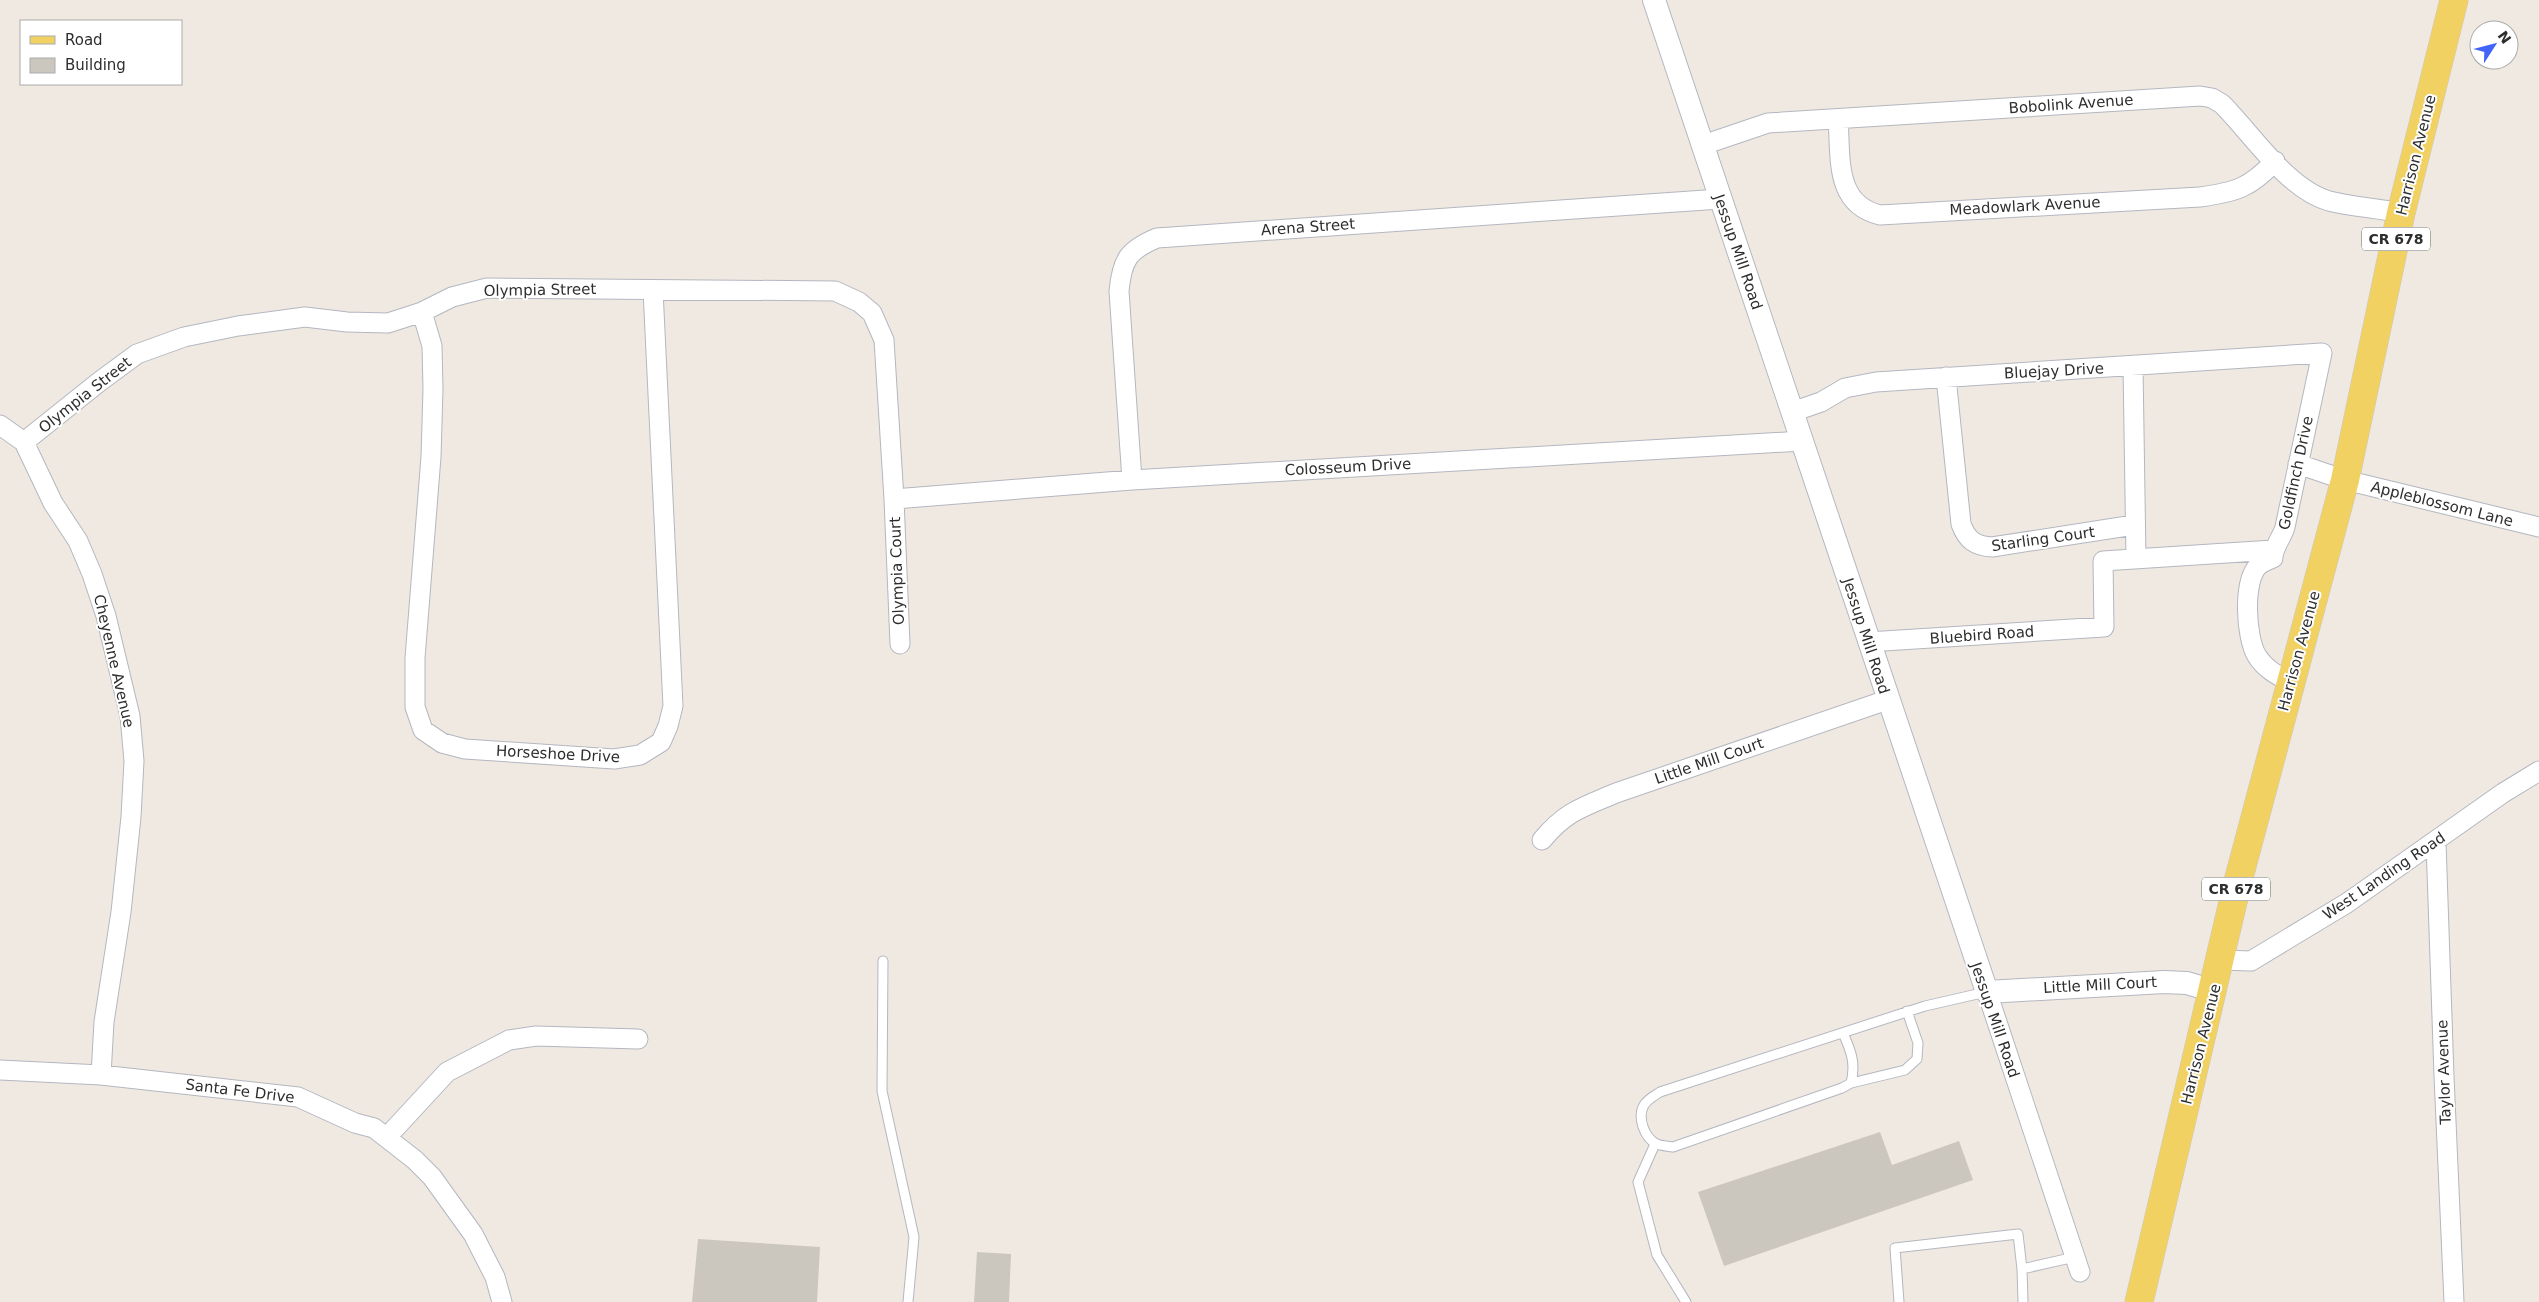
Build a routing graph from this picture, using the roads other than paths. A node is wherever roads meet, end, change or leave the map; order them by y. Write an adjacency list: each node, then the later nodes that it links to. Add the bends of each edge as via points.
1 (1654, 0): 4 (street, Jessup Mill Road)
2 (2454, 0): 7 (main road, Harrison Avenue / CR 678)
3 (1838, 119): 4 (street, Bobolink Avenue, via 1768,123); 5 (street, Bobolink Avenue, via 2200,96 2222,104); 5 (street, Meadowlark Avenue, via 1846,189 1854,203 1867,212 1880,214 2200,197 2228,193 2259,179)
4 (1703, 145): 6 (street, Jessup Mill Road)
5 (2275, 161): 7 (street, Bobolink Avenue, via 2298,184 2328,201)
6 (1720, 198): 13 (street, Jessup Mill Road); 18 (street, Arena Street, via 1156,238 1137,246 1121,269 1119,291)
7 (2401, 213): 19 (main road, Harrison Avenue / CR 678)
8 (652, 290): 9 (street, Olympia Street, via 488,288 452,298); 9 (street, Horseshoe Drive, via 673,706 661,742 640,755 614,759 465,749 442,742 423,730 414,707 415,658 433,389 432,346); 20 (street, Olympia Street, via 836,291 872,313 884,340 887,359)
9 (422, 312): 16 (street, Olympia Street, via 388,323 305,317 184,337 137,354)
10 (2322, 353): 11 (street, Bluejay Drive); 17 (street, Goldfinch Drive)
11 (2133, 366): 12 (street, Bluejay Drive); 21 (street)
12 (1946, 377): 13 (street, Bluejay Drive, via 1845,388); 23 (street, Starling Court, via 1961,524 1972,542 1992,548)
13 (1792, 412): 15 (street, Jessup Mill Road)
14 (0, 425): 16 (street)
15 (1802, 441): 18 (street, Colosseum Drive); 28 (street, Jessup Mill Road)
16 (24, 442): 43 (street, Cheyenne Avenue, via 53,503 78,541 92,574 106,616 130,716 134,762 131,817 104,1022)
17 (2298, 464): 19 (street, Appleblossom Lane); 24 (street, Goldfinch Drive, via 2285,527)
18 (1132, 480): 20 (street, Colosseum Drive)
19 (2345, 480): 22 (street, Appleblossom Lane); 30 (main road, Harrison Avenue / CR 678)
20 (894, 499): 29 (street, Olympia Court)
21 (2134, 525): 23 (street, Starling Court); 25 (street)
22 (2539, 527)
23 (2099, 531): 26 (street)
24 (2273, 550): 25 (street, Starling Court); 30 (street, Goldfinch Drive, via 2273,558 2258,566 2249,588 2250,637 2256,655 2267,669)
25 (2136, 559): 26 (street, Starling Court)
26 (2103, 561): 27 (street, Starling Court, via 2104,627)
27 (2096, 628): 28 (street, Bluebird Road)
28 (1868, 642): 31 (street, Jessup Mill Road)
29 (900, 644)
30 (2290, 682): 35 (main road, Harrison Avenue / CR 678, via 2237,885)
31 (1887, 700): 33 (street, Little Mill Court, via 1616,793 1574,811 1557,822); 38 (street, Jessup Mill Road)
32 (2539, 771): 34 (street, West Landing Road)
33 (1542, 840)
34 (2436, 842): 35 (street, West Landing Road, via 2251,961); 55 (street, Taylor Avenue)
35 (2221, 960): 37 (main road, Harrison Avenue / CR 678)
36 (883, 961): 50 (lane, via 882,1091 914,1237)
37 (2213, 991): 38 (street, Little Mill Court, via 2187,983 2164,982); 54 (main road, Harrison Avenue / CR 678)
38 (1986, 992): 39 (lane); 47 (street, Jessup Mill Road)
39 (1907, 1011): 40 (lane); 44 (lane, via 1918,1043 1917,1059 1905,1070)
40 (1844, 1032): 44 (lane, via 1854,1058); 46 (lane, via 1651,1097 1641,1117 1646,1132)
41 (638, 1039): 45 (street, via 536,1036 509,1040 448,1072)
42 (0, 1070): 43 (street, Santa Fe Drive)
43 (101, 1075): 45 (street, Santa Fe Drive, via 298,1097 355,1123 374,1128)
44 (1851, 1083): 46 (lane, via 1672,1147)
45 (387, 1137): 49 (street, Santa Fe Drive, via 432,1177 473,1234 495,1276)
46 (1656, 1144): 51 (lane, via 1638,1182 1657,1255)
47 (2077, 1264): 48 (lane)
48 (2022, 1269): 52 (lane, via 2018,1234 1895,1248); 53 (lane)
49 (502, 1302)
50 (908, 1302)
51 (1686, 1302)
52 (1898, 1302)
53 (2024, 1302)
54 (2139, 1302)
55 (2454, 1302)

